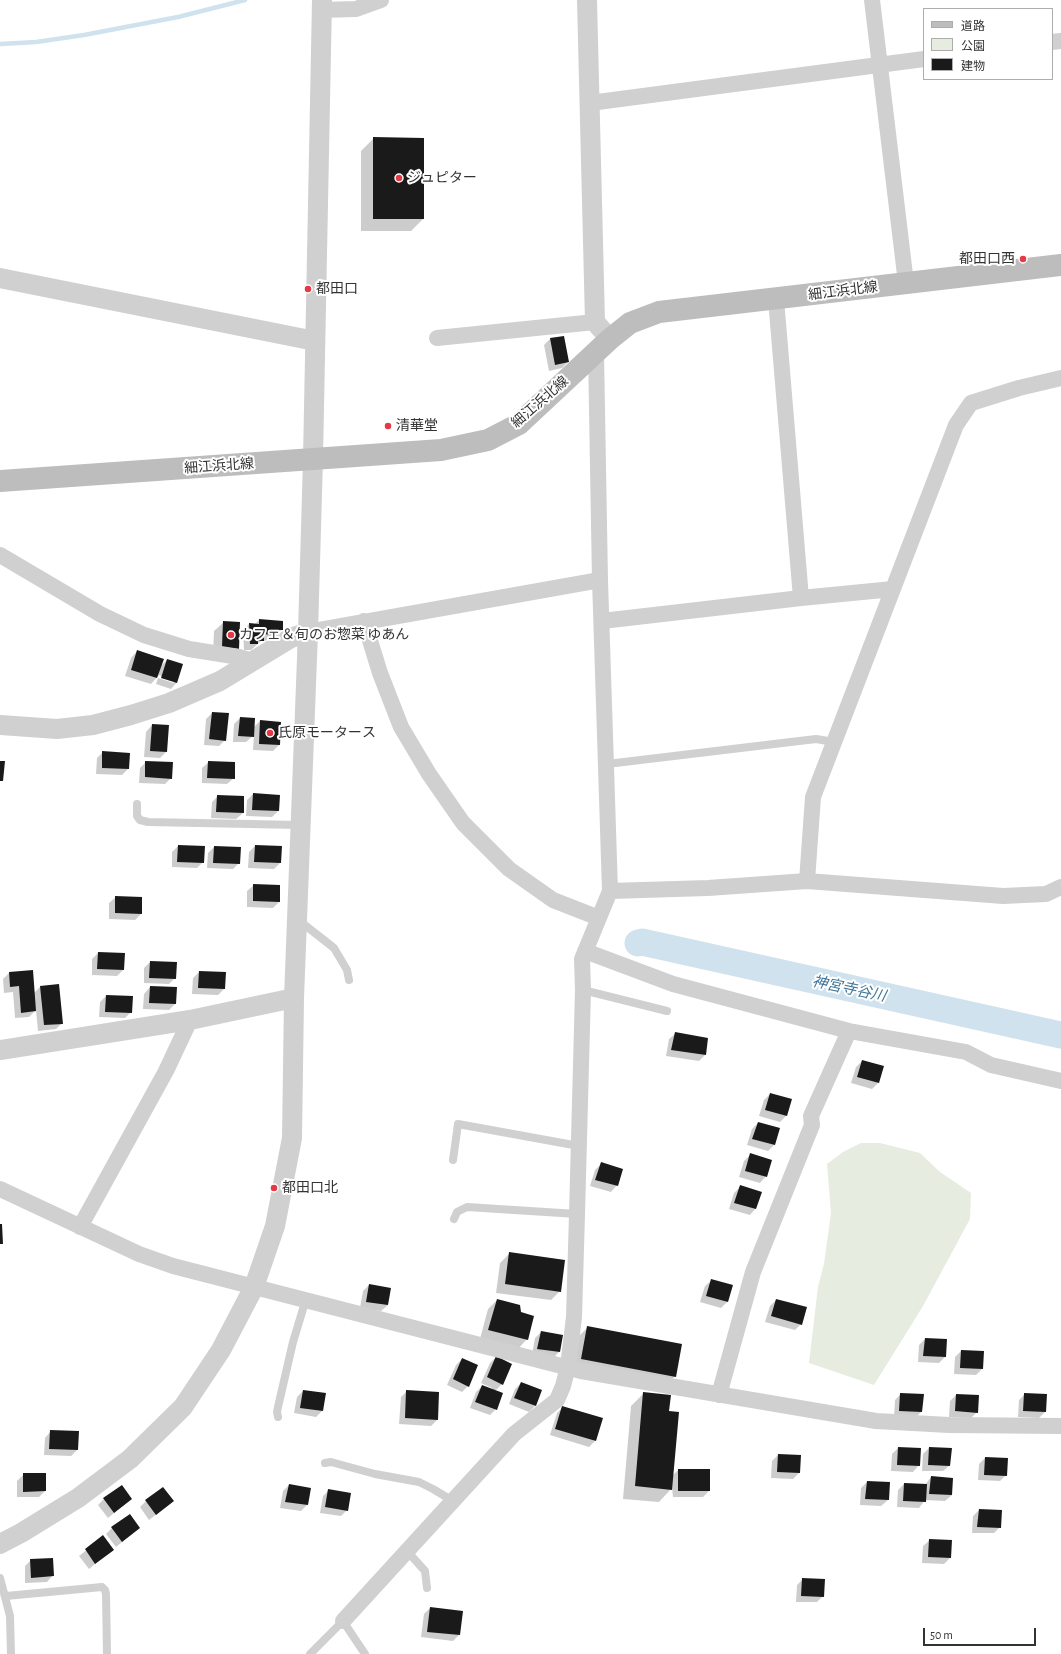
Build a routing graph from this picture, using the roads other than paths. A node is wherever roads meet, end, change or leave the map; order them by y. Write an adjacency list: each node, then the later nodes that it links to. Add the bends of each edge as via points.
1 (381, 0): 4 (street, via 356,10)
2 (587, 0): 7 (street)
3 (872, 0): 6 (street)
4 (321, 4): 14 (street)
5 (923, 59): 6 (street)
6 (880, 65): 7 (street); 10 (street)
7 (590, 103): 12 (street)
8 (1061, 265): 10 (main road, 細江浜北線)
9 (0, 278): 14 (street)
10 (906, 283): 11 (main road, 細江浜北線)
11 (776, 299): 15 (main road, 細江浜北線, via 659,312 630,323); 22 (street)
12 (595, 322): 13 (street); 15 (street)
13 (437, 338)
14 (315, 341): 17 (street)
15 (603, 346): 17 (main road, 細江浜北線, via 519,424 488,440 441,450); 20 (street)
16 (1061, 378): 21 (street, via 971,403 956,425)
17 (313, 459): 18 (main road, 細江浜北線); 25 (street)
18 (0, 481)
19 (1, 558): 26 (street, via 100,614 144,635 189,649)
20 (600, 580): 23 (street); 24 (street)
21 (893, 589): 22 (street); 28 (street)
22 (801, 598): 24 (street)
23 (364, 621): 25 (street); 35 (street, via 380,673 401,727 463,823 509,868 553,900)
24 (602, 621): 29 (street)
25 (308, 632): 26 (street, via 291,638); 31 (street)
26 (253, 661): 27 (street, via 220,681 170,703 108,722 57,729)
27 (0, 725)
28 (834, 742): 29 (lane, via 816,739); 32 (street, via 812,797)
29 (607, 764): 34 (street)
30 (137, 804): 31 (lane, via 140,820 148,822)
31 (301, 825): 36 (street)
32 (807, 881): 33 (street, via 1003,896 1046,894); 34 (street)
33 (1061, 887)
34 (610, 891): 35 (street)
35 (599, 918): 37 (street)
36 (297, 921): 38 (lane, via 334,948); 40 (street)
37 (585, 951): 39 (street, via 582,959); 43 (street, via 673,984)
38 (349, 980)
39 (583, 990): 41 (lane); 46 (street)
40 (294, 998): 42 (street); 52 (street, via 292,1138 276,1226)
41 (666, 1011)
42 (190, 1020): 44 (street); 51 (street, via 166,1071)
43 (849, 1031): 45 (street, via 966,1052 991,1065); 55 (street, via 812,1116 812,1125 753,1272)
44 (0, 1050)
45 (1061, 1081)
46 (579, 1146): 47 (lane, via 458,1124); 49 (street)
47 (453, 1160)
48 (0, 1189): 51 (street)
49 (577, 1214): 50 (lane, via 467,1207 457,1212); 54 (street, via 574,1317)
50 (454, 1219)
51 (80, 1227): 52 (street, via 138,1254)
52 (254, 1287): 53 (street); 60 (street, via 221,1350 183,1407 130,1459 90,1490)
53 (306, 1299): 54 (street); 56 (lane, via 293,1342)
54 (568, 1367): 55 (street); 59 (street, via 557,1400 514,1434)
55 (720, 1395): 57 (street, via 876,1421 949,1426)
56 (278, 1417)
57 (1061, 1426)
58 (325, 1464): 59 (lane, via 331,1462 419,1482)
59 (453, 1501): 61 (street)
60 (0, 1544)
61 (407, 1551): 63 (lane, via 425,1571); 65 (street)
62 (0, 1578): 64 (lane)
63 (427, 1588)
64 (6, 1596): 66 (lane); 67 (lane, via 102,1587 106,1594)
65 (343, 1620): 68 (lane); 69 (lane)
66 (12, 1654)
67 (107, 1654)
68 (310, 1654)
69 (365, 1654)

